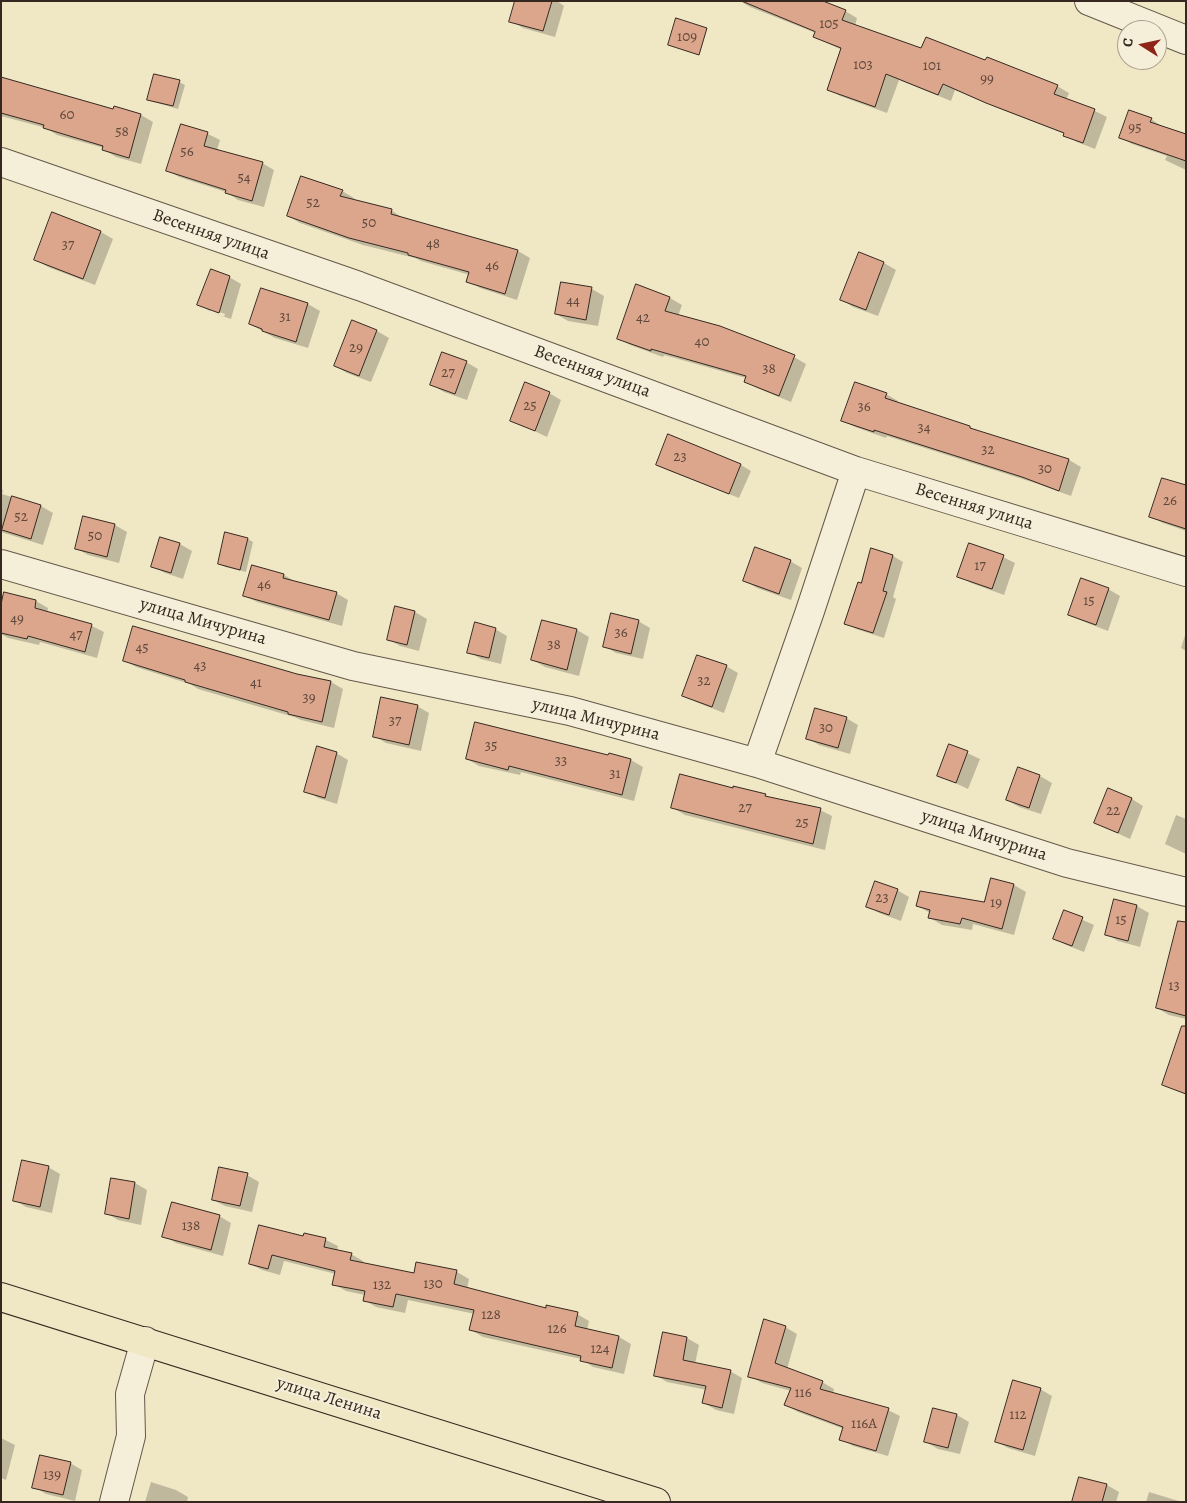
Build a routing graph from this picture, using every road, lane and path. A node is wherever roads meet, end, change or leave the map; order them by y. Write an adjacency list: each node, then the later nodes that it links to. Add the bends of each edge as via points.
1 (1089, 1): 2 (street)
2 (1186, 40)
3 (1, 162): 4 (street, Весенняя улица, via 359,286)
4 (856, 471): 6 (street, Весенняя улица); 7 (street)
5 (1, 564): 7 (street, улица Мичурина, via 353,666 570,711)
6 (1186, 572)
7 (757, 763): 8 (street, улица Мичурина, via 1067,863)
8 (1186, 892)
9 (1, 1297): 10 (main road, улица Ленина)
10 (145, 1342): 11 (street, via 130,1394 131,1436); 12 (main road, улица Ленина)
11 (114, 1502)
12 (656, 1502)

